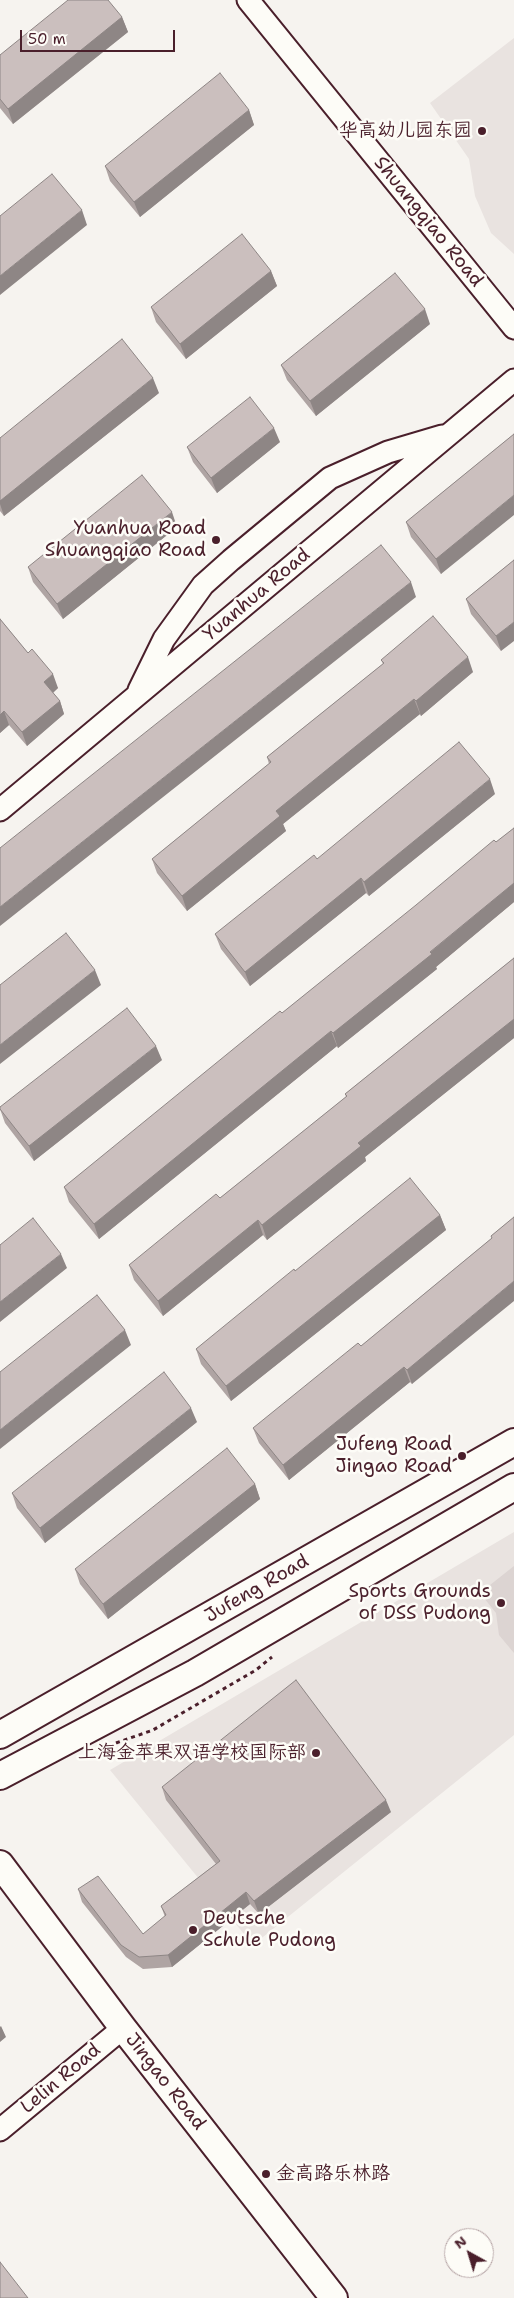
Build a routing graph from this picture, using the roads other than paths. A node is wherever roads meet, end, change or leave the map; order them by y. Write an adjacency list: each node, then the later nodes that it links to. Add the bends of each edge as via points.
1 (248, 0): 2 (street, Shuangqiao Road)
2 (514, 328)
3 (514, 380): 4 (street, Yuanhua Road)
4 (450, 434): 5 (street, Yuanhua Road); 5 (street, via 388,452 330,478 231,560 203,585 164,639)
5 (135, 697): 6 (street, Yuanhua Road)
6 (0, 810)
7 (514, 1442): 9 (main road, Jufeng Road)
8 (514, 1487): 10 (main road, via 195,1673)
9 (0, 1735)
10 (0, 1776)
11 (0, 1864): 12 (main road, Jingao Road)
12 (123, 2028): 13 (street, Lelin Road); 14 (main road, Jingao Road)
13 (0, 2130)
14 (334, 2298)

